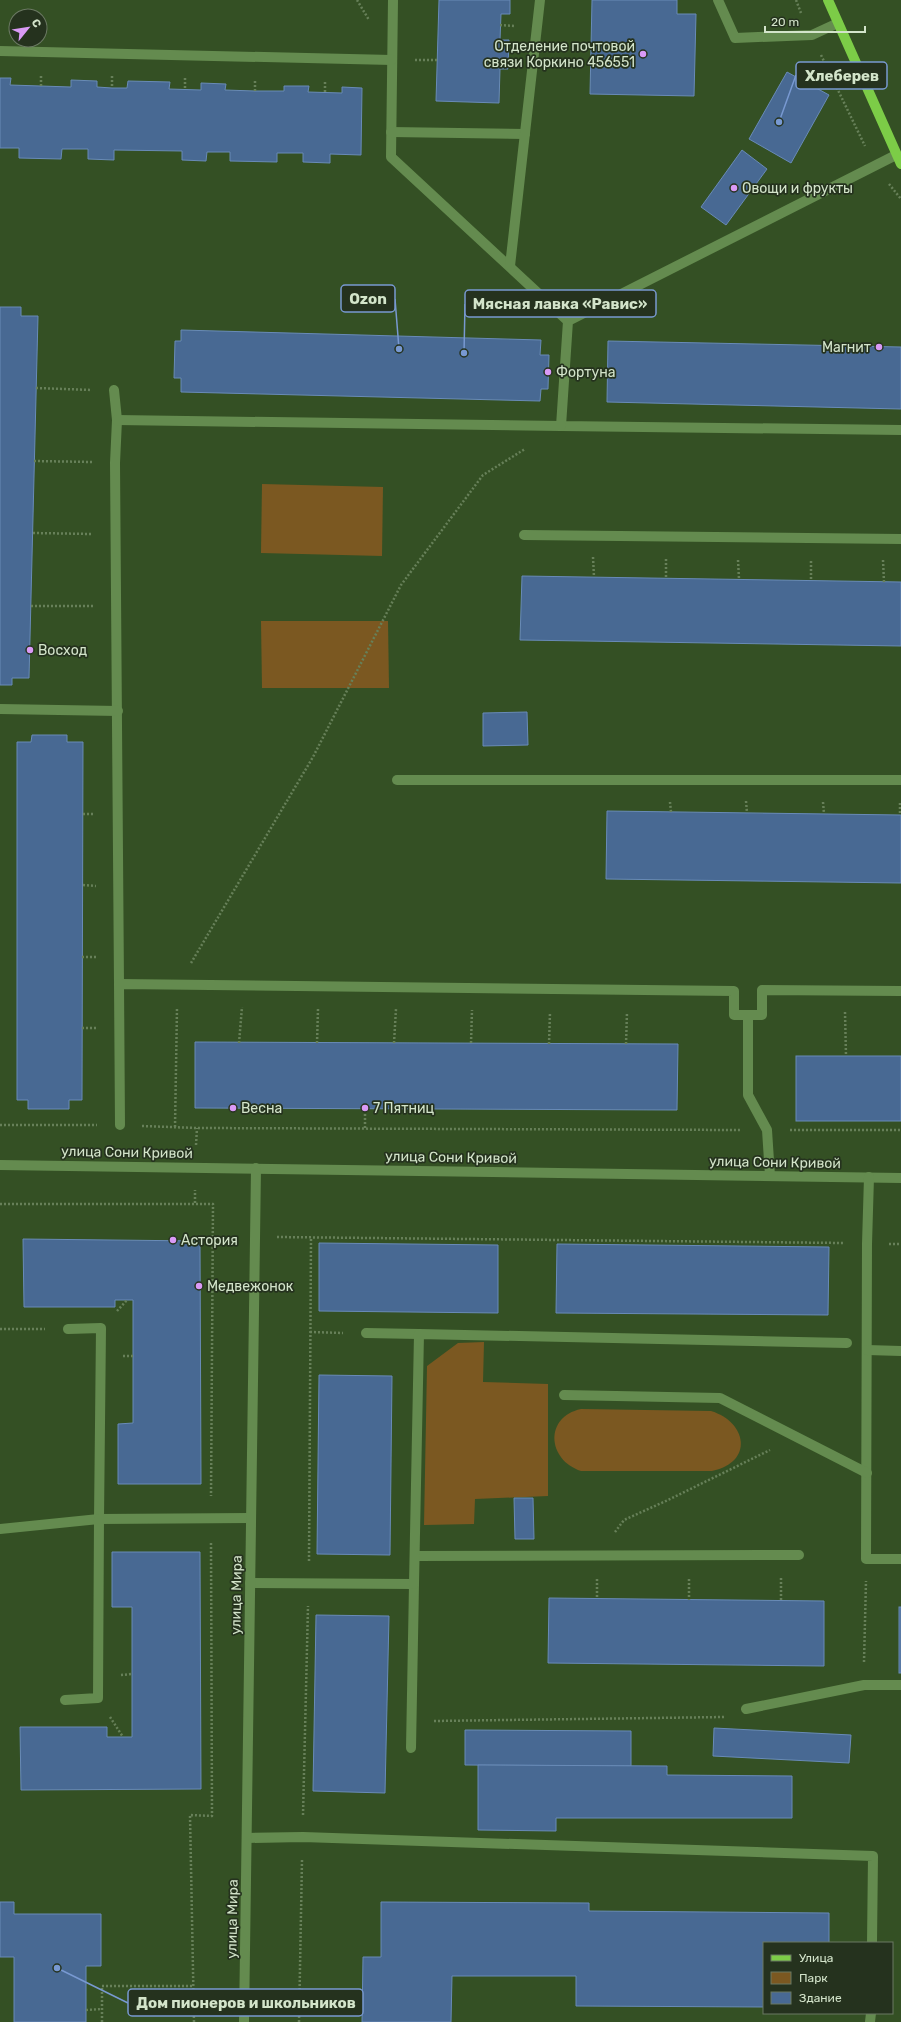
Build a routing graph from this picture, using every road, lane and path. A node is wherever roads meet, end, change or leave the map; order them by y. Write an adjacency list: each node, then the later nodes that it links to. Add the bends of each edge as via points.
1 (393, 0): 9 (street)
2 (540, 0): 11 (street)
3 (718, 0): 7 (street, via 734,38)
4 (796, 0): 7 (path)
5 (828, 0): 6 (main road)
6 (838, 23): 7 (street); 12 (main road)
7 (812, 35): 13 (path)
8 (0, 52): 9 (street)
9 (392, 60): 10 (street)
10 (391, 132): 11 (street); 15 (street, via 391,157)
11 (525, 134): 15 (street)
12 (898, 160): 13 (street)
13 (875, 166): 14 (path); 16 (street)
14 (901, 200)
15 (510, 266): 16 (street)
16 (568, 321): 20 (street)
17 (36, 388): 18 (path)
18 (114, 390): 19 (street)
19 (117, 420): 20 (street); 24 (street)
20 (561, 426): 21 (street)
21 (901, 430)
22 (528, 446): 36 (path, via 483,475 401,585 313,757)
23 (34, 461): 24 (path)
24 (115, 463): 26 (street)
25 (33, 533): 26 (path)
26 (116, 535): 30 (street)
27 (524, 535): 28 (street)
28 (901, 538)
29 (31, 606): 30 (path)
30 (117, 607): 32 (street)
31 (0, 709): 32 (street)
32 (118, 711): 35 (street)
33 (397, 780): 34 (street)
34 (901, 780)
35 (119, 984): 36 (street); 55 (street)
36 (178, 985): 37 (street); 56 (path)
37 (243, 986): 38 (street); 46 (path)
38 (320, 987): 39 (street); 47 (path)
39 (397, 988): 40 (street); 48 (path)
40 (473, 989): 41 (street); 49 (path)
41 (550, 990): 42 (street); 50 (path)
42 (627, 991): 45 (street, via 734,991 734,1015); 51 (path)
43 (845, 991): 44 (street); 45 (street, via 762,990 762,1015); 52 (path)
44 (901, 991)
45 (748, 1015): 58 (street, via 748,1095)
46 (239, 1043)
47 (317, 1043)
48 (394, 1043)
49 (471, 1043)
50 (549, 1044)
51 (626, 1044)
52 (846, 1056)
53 (365, 1108): 57 (path)
54 (0, 1125): 55 (path)
55 (120, 1125): 56 (path)
56 (175, 1127): 57 (path)
57 (365, 1128): 58 (path)
58 (767, 1130): 59 (path); 62 (street)
59 (901, 1130)
60 (0, 1164): 61 (street, улица Сони Кривой)
61 (256, 1168): 62 (street, улица Сони Кривой); 65 (street, улица Мира)
62 (770, 1176): 63 (street, улица Сони Кривой)
63 (869, 1177): 64 (street, улица Сони Кривой); 67 (street)
64 (901, 1178)
65 (255, 1237): 66 (path); 80 (street, улица Мира)
66 (311, 1238): 67 (path); 71 (path)
67 (867, 1244): 68 (path); 75 (street)
68 (901, 1244)
69 (68, 1329): 70 (path); 81 (street, via 101,1328)
70 (0, 1330)
71 (310, 1332): 72 (path); 89 (path)
72 (366, 1333): 73 (street)
73 (419, 1334): 74 (street); 84 (street)
74 (847, 1344)
75 (867, 1350): 76 (street); 79 (street)
76 (901, 1351)
77 (564, 1395): 78 (street, via 720,1398)
78 (795, 1437): 79 (street); 85 (path, via 624,1520)
79 (867, 1473): 86 (street)
80 (250, 1518): 81 (street); 88 (street, улица Мира)
81 (99, 1519): 82 (street); 93 (street, via 98,1698)
82 (0, 1530)
83 (799, 1555): 85 (street)
84 (415, 1556): 85 (street); 90 (street)
85 (596, 1556)
86 (866, 1559): 87 (street); 91 (path)
87 (901, 1559)
88 (250, 1583): 89 (street); 98 (street, улица Мира)
89 (308, 1584): 90 (street); 97 (path)
90 (414, 1584): 95 (street)
91 (864, 1685): 92 (street); 94 (street)
92 (901, 1685)
93 (65, 1700)
94 (746, 1709): 95 (path, via 724,1717)
95 (411, 1721): 96 (street)
96 (411, 1748)
97 (303, 1837): 98 (street); 99 (street, via 874,1856); 101 (path)
98 (247, 1838): 106 (street, улица Мира)
99 (872, 1942)
100 (193, 1986): 103 (path, via 102,1986)
101 (300, 2005): 102 (path); 107 (path)
102 (362, 2006)
103 (102, 2009): 104 (path); 105 (path)
104 (86, 2010)
105 (102, 2022)
106 (244, 2022)
107 (299, 2022)

